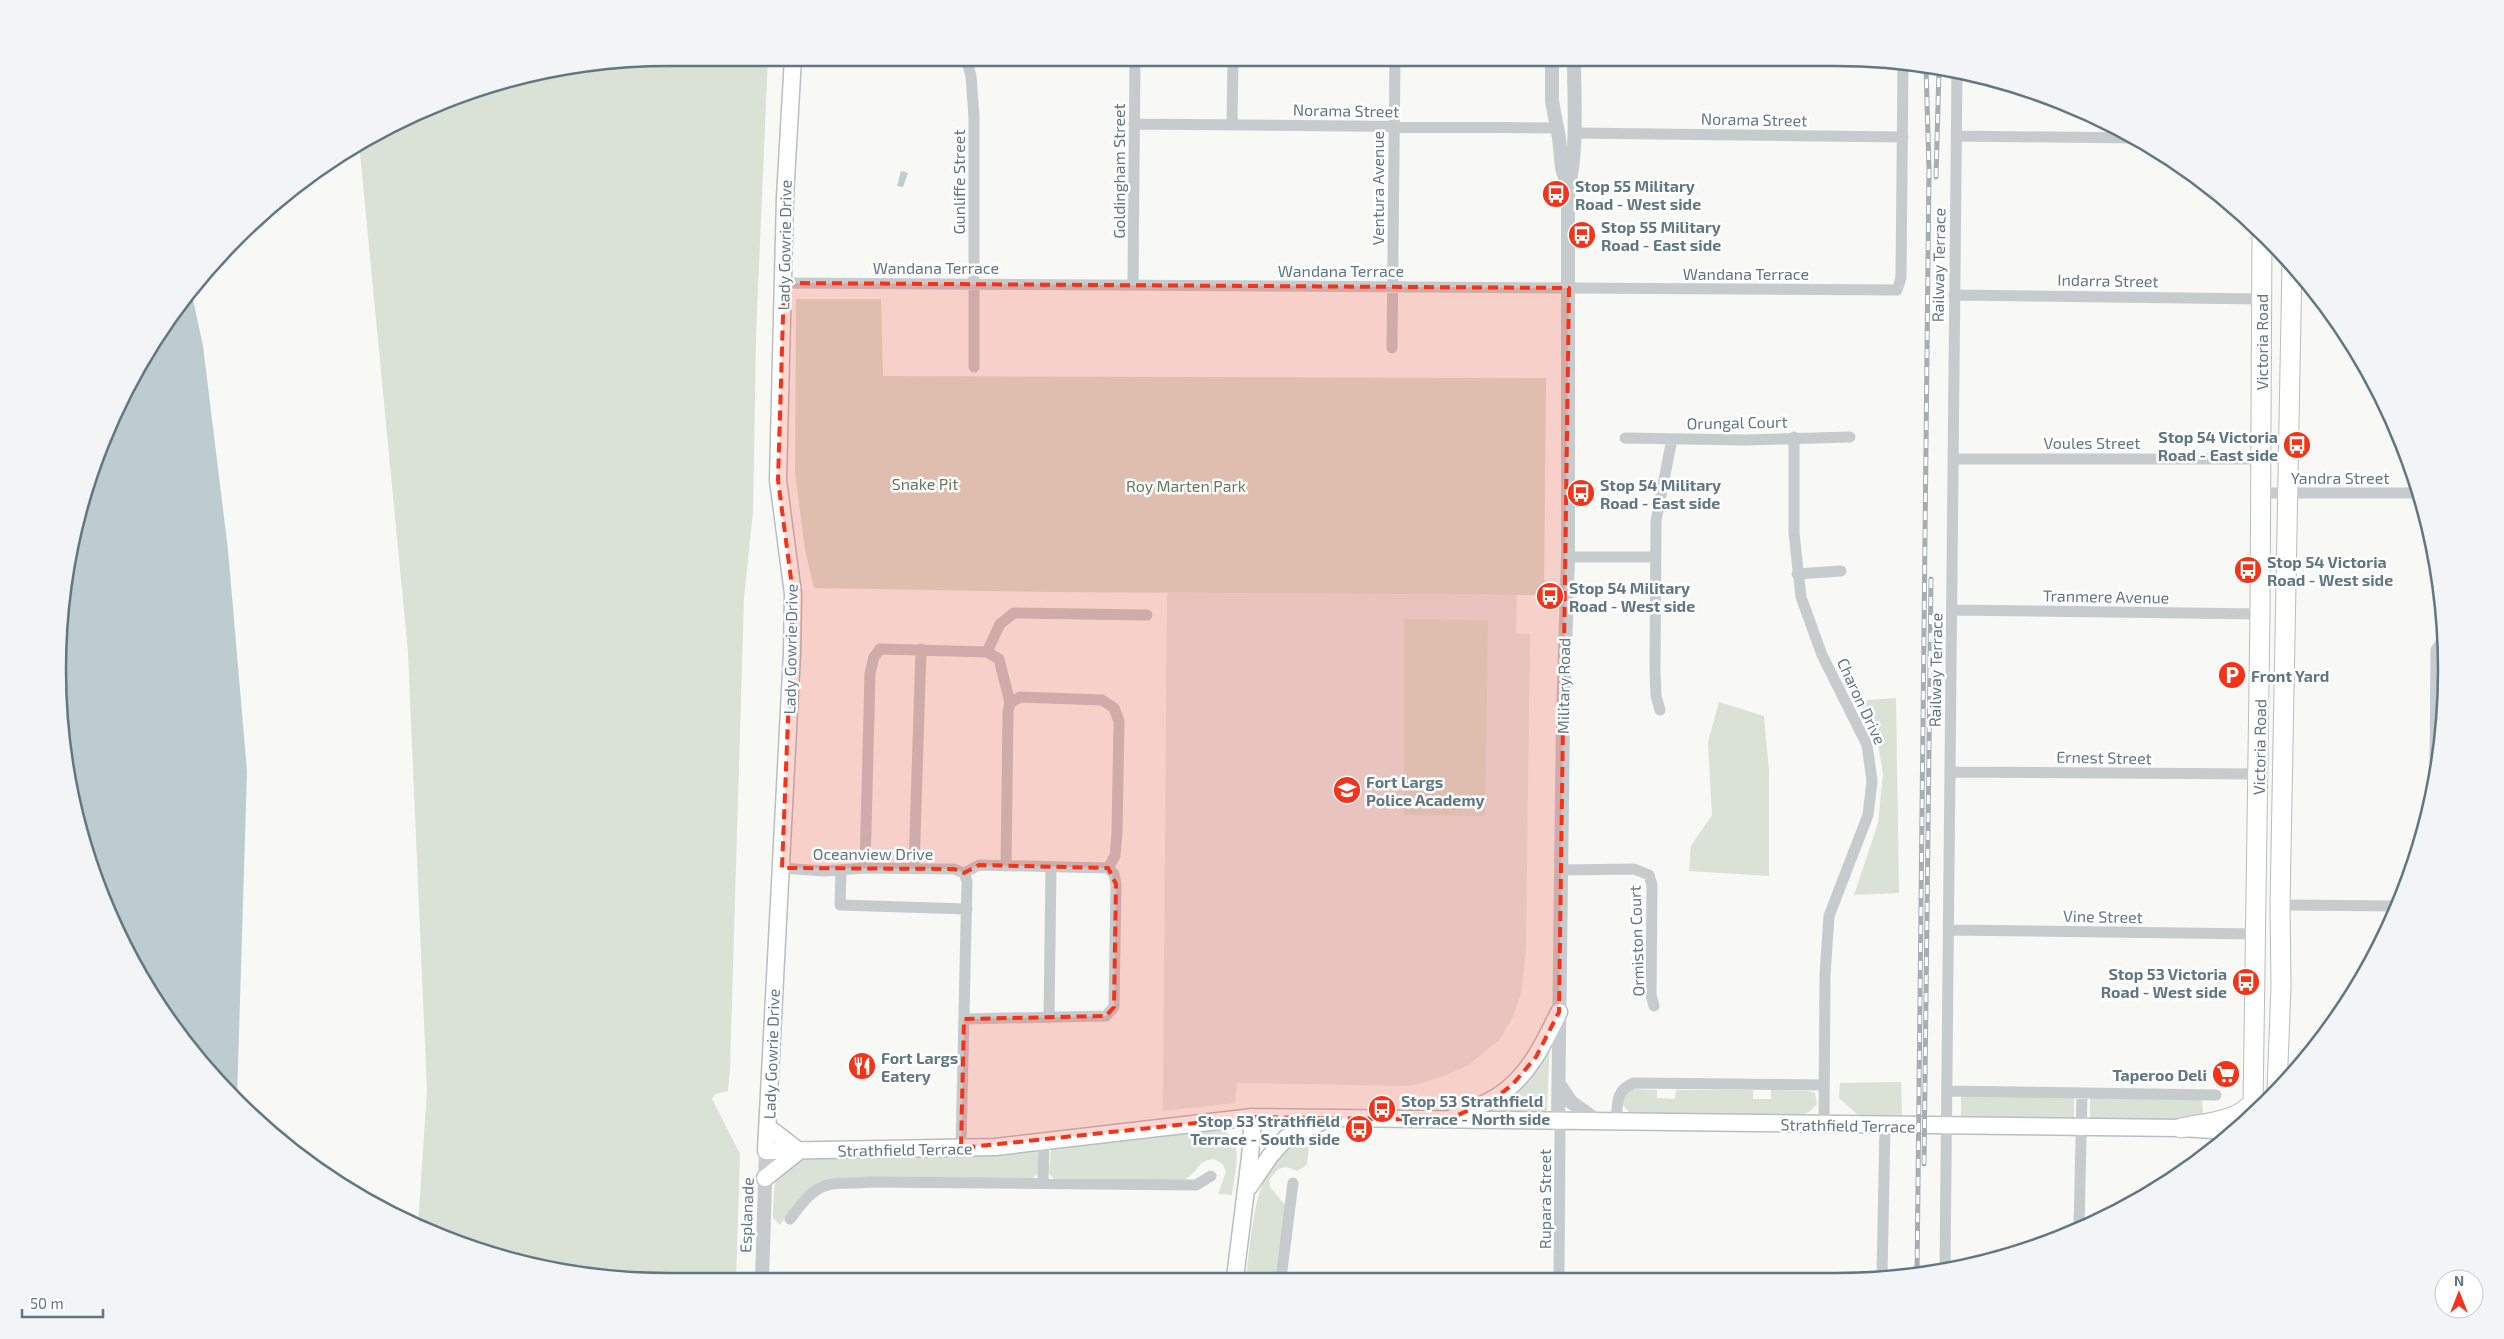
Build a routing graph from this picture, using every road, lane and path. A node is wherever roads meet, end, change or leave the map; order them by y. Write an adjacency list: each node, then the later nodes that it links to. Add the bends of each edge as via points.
1 (793, 66): 21 (main road, Lady Gowrie Drive)
2 (968, 66): 22 (street, Gunliffe Street, via 974,103)
3 (1135, 66): 10 (street, Goldingham Street)
4 (1233, 66): 11 (street)
5 (1395, 66): 12 (street, Ventura Avenue)
6 (1552, 66): 13 (street, Military Road, via 1552,102)
7 (1574, 66): 14 (street, Military Road)
8 (1903, 70): 16 (street)
9 (1956, 79): 15 (street, Railway Terrace)
10 (1134, 124): 11 (street, Norama Street); 23 (street, Goldingham Street)
11 (1232, 125): 12 (street, Norama Street)
12 (1394, 126): 13 (street, Norama Street); 24 (street, Ventura Avenue)
13 (1557, 128): 18 (street, Military Road)
14 (1575, 133): 16 (street, Norama Street); 18 (street, Military Road)
15 (1956, 136): 17 (street); 26 (street, Railway Terrace)
16 (1903, 137): 25 (street, Wandana Terrace, via 1901,278 1897,290)
17 (2119, 138)
18 (1568, 191): 25 (street, Military Road)
19 (2262, 244): 27 (highway, Victoria Road)
20 (2292, 276): 37 (highway, Victoria Road)
21 (784, 283): 22 (street, Wandana Terrace); 58 (main road, Lady Gowrie Drive, via 778,480 793,594)
22 (974, 284): 23 (street, Wandana Terrace); 29 (street, Gunliffe Street)
23 (1133, 285): 24 (street, Wandana Terrace)
24 (1393, 287): 25 (street, Wandana Terrace); 28 (street, Ventura Avenue)
25 (1570, 288): 39 (street, Military Road)
26 (1954, 295): 27 (street, Indarra Street); 34 (street, Railway Terrace)
27 (2262, 298): 35 (highway, Victoria Road)
28 (1392, 348)
29 (974, 367)
30 (1794, 437): 31 (street, Orungal Court); 33 (street, Orungal Court); 42 (street, Charon Drive)
31 (1850, 437)
32 (1624, 438): 33 (street, Orungal Court)
33 (1672, 439): 40 (street, via 1656,521)
34 (1953, 458): 35 (street, Voules Street); 43 (street, Railway Terrace)
35 (2260, 459): 36 (highway, Victoria Road)
36 (2260, 493): 37 (street, Yandra Street); 44 (highway, Victoria Road)
37 (2287, 493): 38 (street, Yandra Street); 54 (highway, Victoria Road)
38 (2411, 493)
39 (1568, 557): 40 (street); 62 (street, Military Road)
40 (1656, 557): 50 (street, via 1655,671)
41 (1841, 571): 42 (street)
42 (1797, 574): 76 (street, Charon Drive, via 1806,616 1866,745 1872,773 1868,814 1829,916)
43 (1952, 610): 44 (street, Tranmere Avenue); 52 (street, Railway Terrace)
44 (2260, 614): 53 (highway, Victoria Road)
45 (1147, 615): 48 (street, via 1014,613 1000,624)
46 (920, 649): 48 (street); 59 (street, via 880,649 874,657 870,673); 60 (street)
47 (2437, 649): 51 (street)
48 (987, 652): 49 (street, via 999,659)
49 (1010, 703): 56 (street); 61 (street, via 1020,697 1102,700 1114,708 1119,721 1117,833 1115,856)
50 (1660, 710)
51 (2435, 716)
52 (1950, 772): 53 (street, Ernest Street); 68 (street, Railway Terrace)
53 (2258, 774): 55 (highway, Victoria Road)
54 (2282, 825): 55 (highway, via 2273,826 2267,834); 65 (highway, Victoria Road)
55 (2258, 857): 69 (highway, Victoria Road)
56 (1006, 866): 57 (street); 64 (street, via 979,865)
57 (1051, 867): 61 (street); 72 (street)
58 (782, 868): 63 (street, Oceanview Drive); 90 (main road, Lady Gowrie Drive)
59 (865, 868): 60 (street, Oceanview Drive); 63 (street, Oceanview Drive)
60 (914, 868): 64 (street, Oceanview Drive, via 954,869)
61 (1108, 868): 72 (street, via 1114,874 1116,884 1114,1007 1106,1016 1097,1018)
62 (1561, 870): 70 (street, Ormiston Court, via 1634,869 1649,875 1652,885 1651,995); 71 (street, Military Road)
63 (841, 871): 67 (street, via 840,905)
64 (964, 873): 67 (street)
65 (2280, 905): 66 (street); 74 (highway, Victoria Road)
66 (2389, 906)
67 (967, 909): 73 (street)
68 (1949, 930): 69 (street, Vine Street); 77 (street, Railway Terrace)
69 (2257, 934): 80 (highway, Victoria Road)
70 (1654, 1006)
71 (1559, 1012): 75 (street, Military Road); 84 (main road, via 1536,1057 1513,1084 1498,1096)
72 (1048, 1018): 73 (street)
73 (964, 1020): 96 (street)
74 (2277, 1078)
75 (1559, 1084): 85 (street, Military Road); 86 (street, via 1571,1102)
76 (1823, 1085): 87 (street, via 1634,1083 1618,1094); 88 (street, Charon Drive)
77 (1948, 1090): 78 (street); 91 (street, Railway Terrace)
78 (2082, 1093): 79 (street); 92 (street)
79 (2216, 1095)
80 (2253, 1103)
81 (2246, 1110): 93 (highway)
82 (1253, 1117): 83 (main road, Strathfield Terrace); 95 (main road, Strathfield Terrace); 103 (main road)
83 (1330, 1118): 84 (main road, Strathfield Terrace); 103 (main road, via 1286,1138)
84 (1448, 1120): 85 (main road, Strathfield Terrace)
85 (1558, 1122): 86 (main road, Strathfield Terrace); 111 (street, Rupara Street)
86 (1599, 1122): 87 (main road, Strathfield Terrace)
87 (1616, 1122): 88 (main road, Strathfield Terrace)
88 (1824, 1125): 89 (main road, Strathfield Terrace)
89 (1885, 1126): 91 (main road, Strathfield Terrace); 107 (street)
90 (768, 1127): 97 (main road, Lady Gowrie Drive); 98 (main road)
91 (1946, 1127): 92 (main road, Strathfield Terrace); 106 (street, Railway Terrace)
92 (2080, 1128): 93 (main road, Strathfield Terrace); 105 (street)
93 (2181, 1128): 94 (main road, Strathfield Terrace)
94 (2223, 1131)
95 (1044, 1140): 96 (main road, Strathfield Terrace); 102 (street)
96 (961, 1148): 98 (main road, Strathfield Terrace)
97 (766, 1151): 98 (main road, Strathfield Terrace); 100 (street, Esplanade)
98 (799, 1151): 100 (main road)
99 (1211, 1176): 102 (street, Strathfield Terrace, via 1196,1185)
100 (765, 1178): 108 (street, Esplanade)
101 (1292, 1183): 110 (street)
102 (1043, 1184): 104 (street, Strathfield Terrace, via 868,1182 827,1185 800,1205)
103 (1246, 1191): 109 (main road)
104 (790, 1219)
105 (2079, 1221)
106 (1944, 1262)
107 (1882, 1270)
108 (762, 1273)
109 (1237, 1273)
110 (1282, 1273)
111 (1559, 1273)

